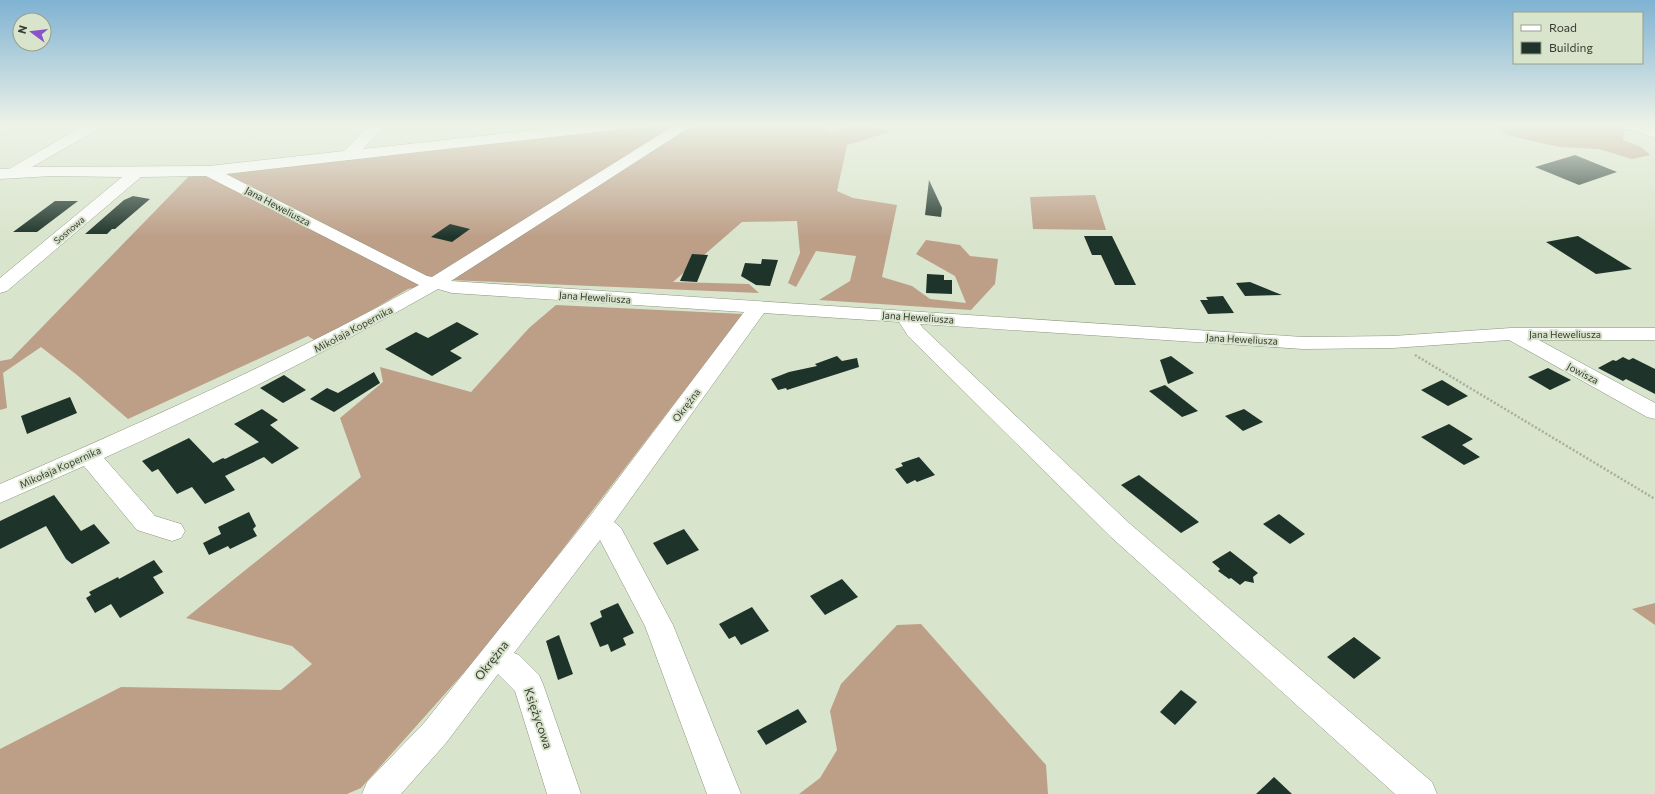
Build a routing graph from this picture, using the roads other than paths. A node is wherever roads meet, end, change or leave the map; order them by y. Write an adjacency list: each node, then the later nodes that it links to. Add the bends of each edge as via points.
1 (27, 162): 6 (street)
2 (287, 162): 4 (street)
3 (628, 162): 7 (street, Mikołaja Kopernika)
4 (209, 171): 5 (street); 7 (street, Jana Heweliusza, via 421,280)
5 (137, 172): 6 (street); 8 (street, Sosnowa)
6 (6, 173)
7 (434, 284): 9 (street, Jana Heweliusza); 14 (street, Mikołaja Kopernika, via 307,353)
8 (0, 287)
9 (760, 306): 10 (street, Jana Heweliusza); 16 (street, Okrężna)
10 (905, 316): 11 (street, Jana Heweliusza, via 1303,343 1393,342); 22 (street, via 920,337 1120,530)
11 (1510, 334): 12 (street, Jana Heweliusza); 13 (street, Jowisza)
12 (1655, 334)
13 (1655, 412)
14 (88, 455): 15 (street, Mikołaja Kopernika); 17 (street, via 146,523)
15 (0, 494)
16 (598, 523): 18 (street, Okrężna); 21 (street, via 612,535 659,625)
17 (172, 531)
18 (494, 657): 19 (street, Okrężna, via 434,733); 20 (street, Księżycowa, via 508,664 528,684)
19 (379, 794)
20 (564, 794)
21 (724, 794)
22 (1420, 794)

